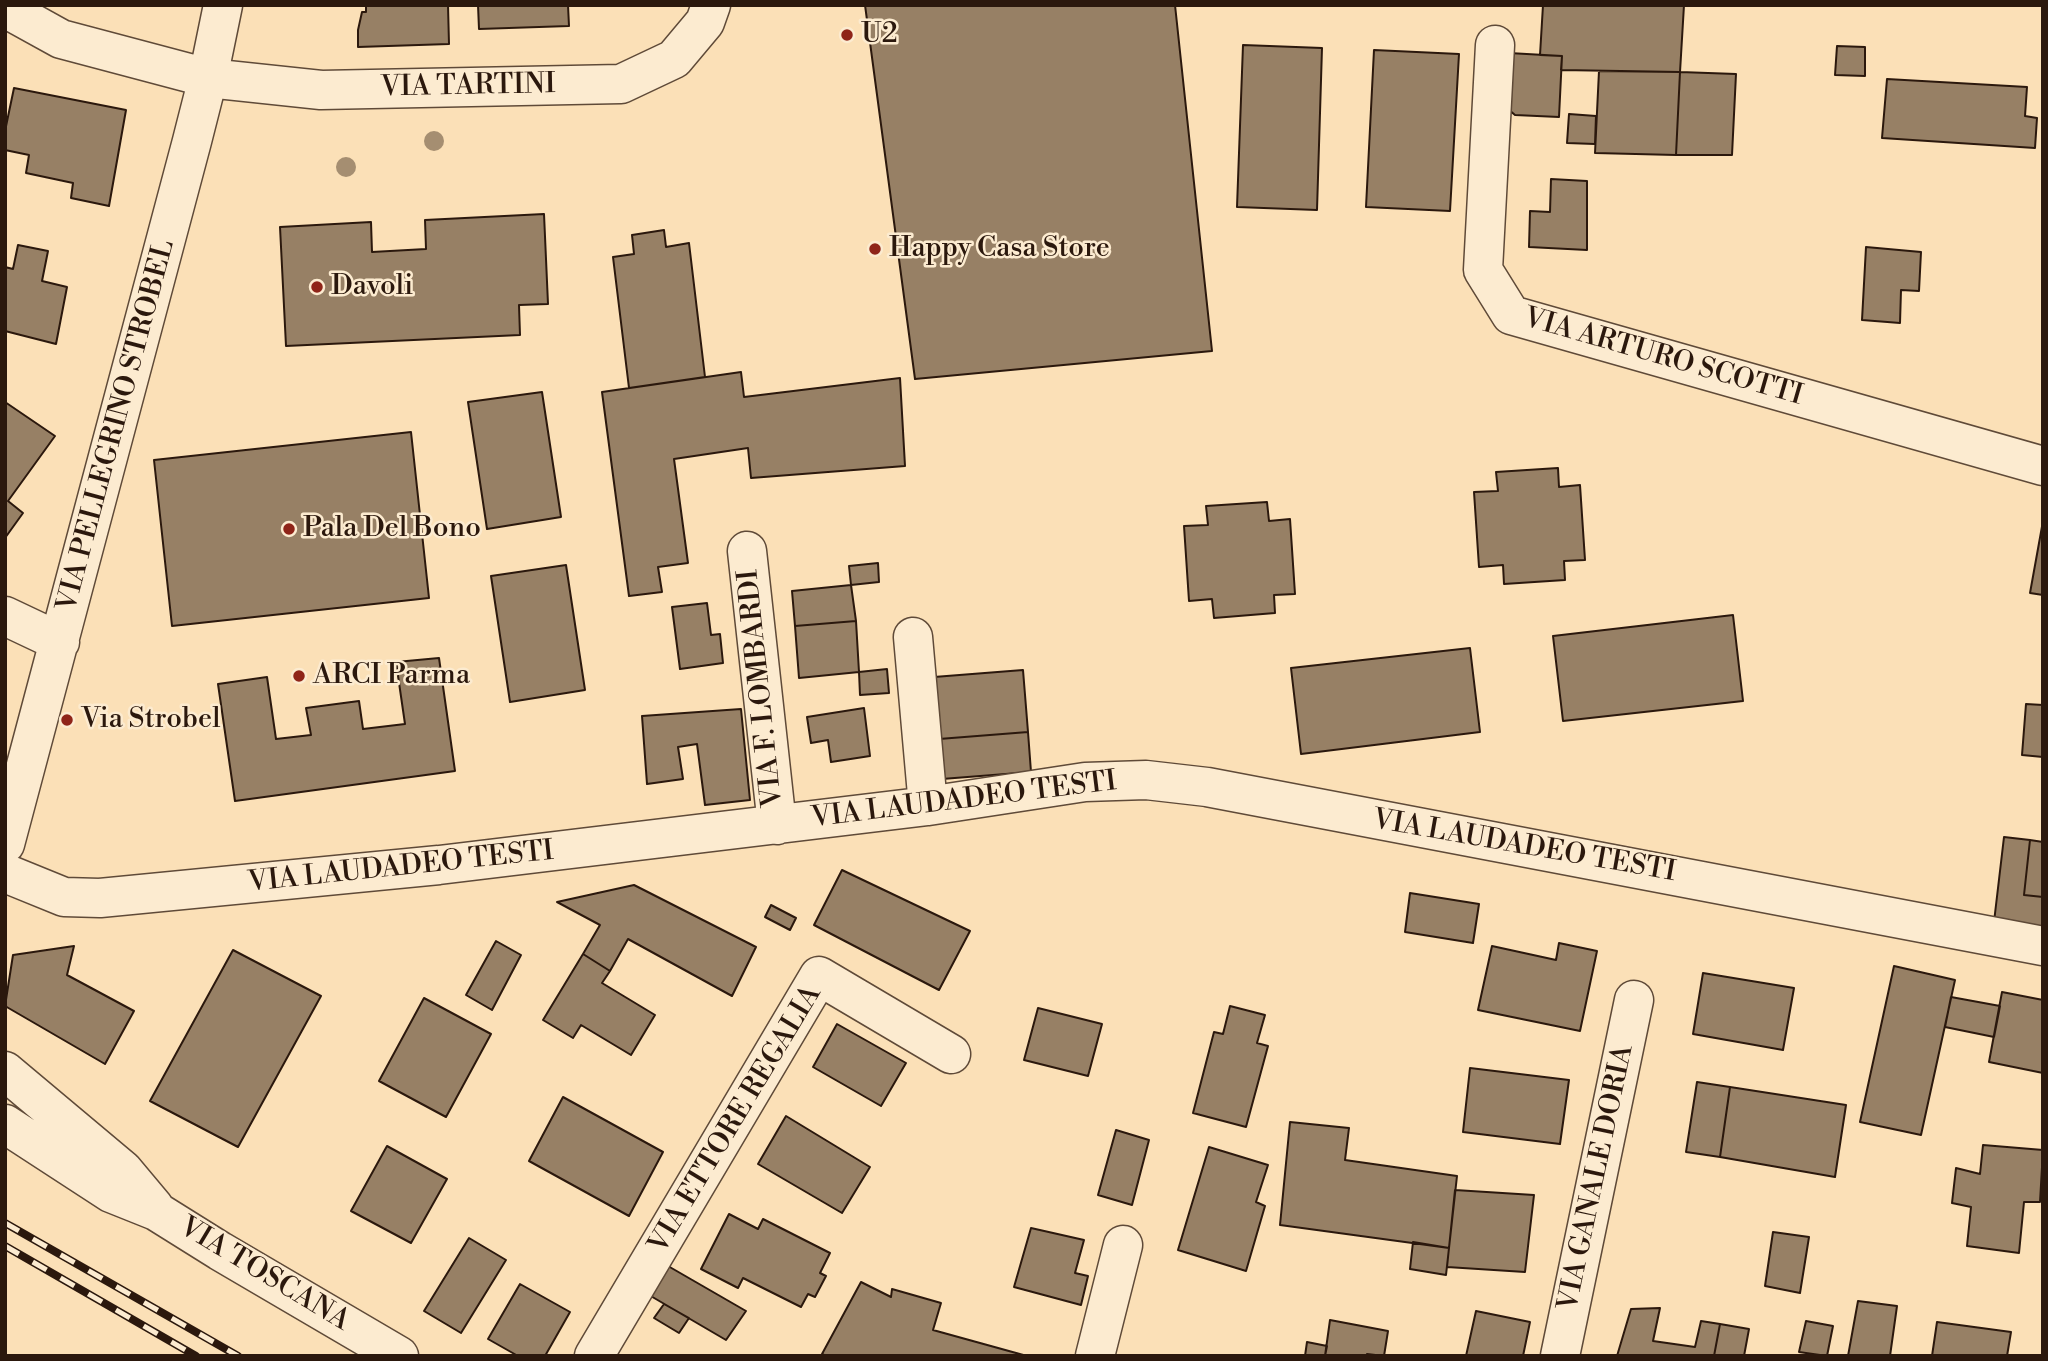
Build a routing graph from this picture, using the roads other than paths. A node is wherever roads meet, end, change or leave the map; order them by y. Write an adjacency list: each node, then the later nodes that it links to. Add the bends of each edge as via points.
1 (223, 5): 5 (street, VIA PELLEGRINO STROBEL)
2 (5, 8): 5 (street, VIA TARTINI, via 61,39)
3 (708, 14): 5 (street, VIA TARTINI, via 674,59 621,84 321,90)
4 (1496, 46): 6 (street, VIA ARTURO SCOTTI, via 1483,270 1511,315)
5 (208, 78): 10 (street, VIA PELLEGRINO STROBEL)
6 (2043, 466)
7 (747, 551): 12 (street, VIA F. LOMBARDI)
8 (5, 616): 10 (street)
9 (913, 637): 11 (street)
10 (60, 642): 13 (street, VIA PELLEGRINO STROBEL)
11 (928, 806): 12 (street, VIA LAUDADEO TESTI); 15 (street, VIA LAUDADEO TESTI, via 1085,782 1176,782)
12 (777, 825): 14 (street, VIA LAUDADEO TESTI, via 439,865 100,898 64,897)
13 (5, 844)
14 (5, 873)
15 (2043, 946)
16 (1634, 1000): 25 (street, VIA GANALE DORIA)
17 (951, 1054): 23 (street, VIA ETTORE REGALIA, via 819,976)
18 (5, 1071): 20 (street, via 123,1170)
19 (5, 1124): 20 (street, via 111,1193)
20 (164, 1215): 22 (street, VIA TOSCANA)
21 (1123, 1245): 24 (street)
22 (399, 1356)
23 (594, 1356)
24 (1095, 1356)
25 (1560, 1356)

